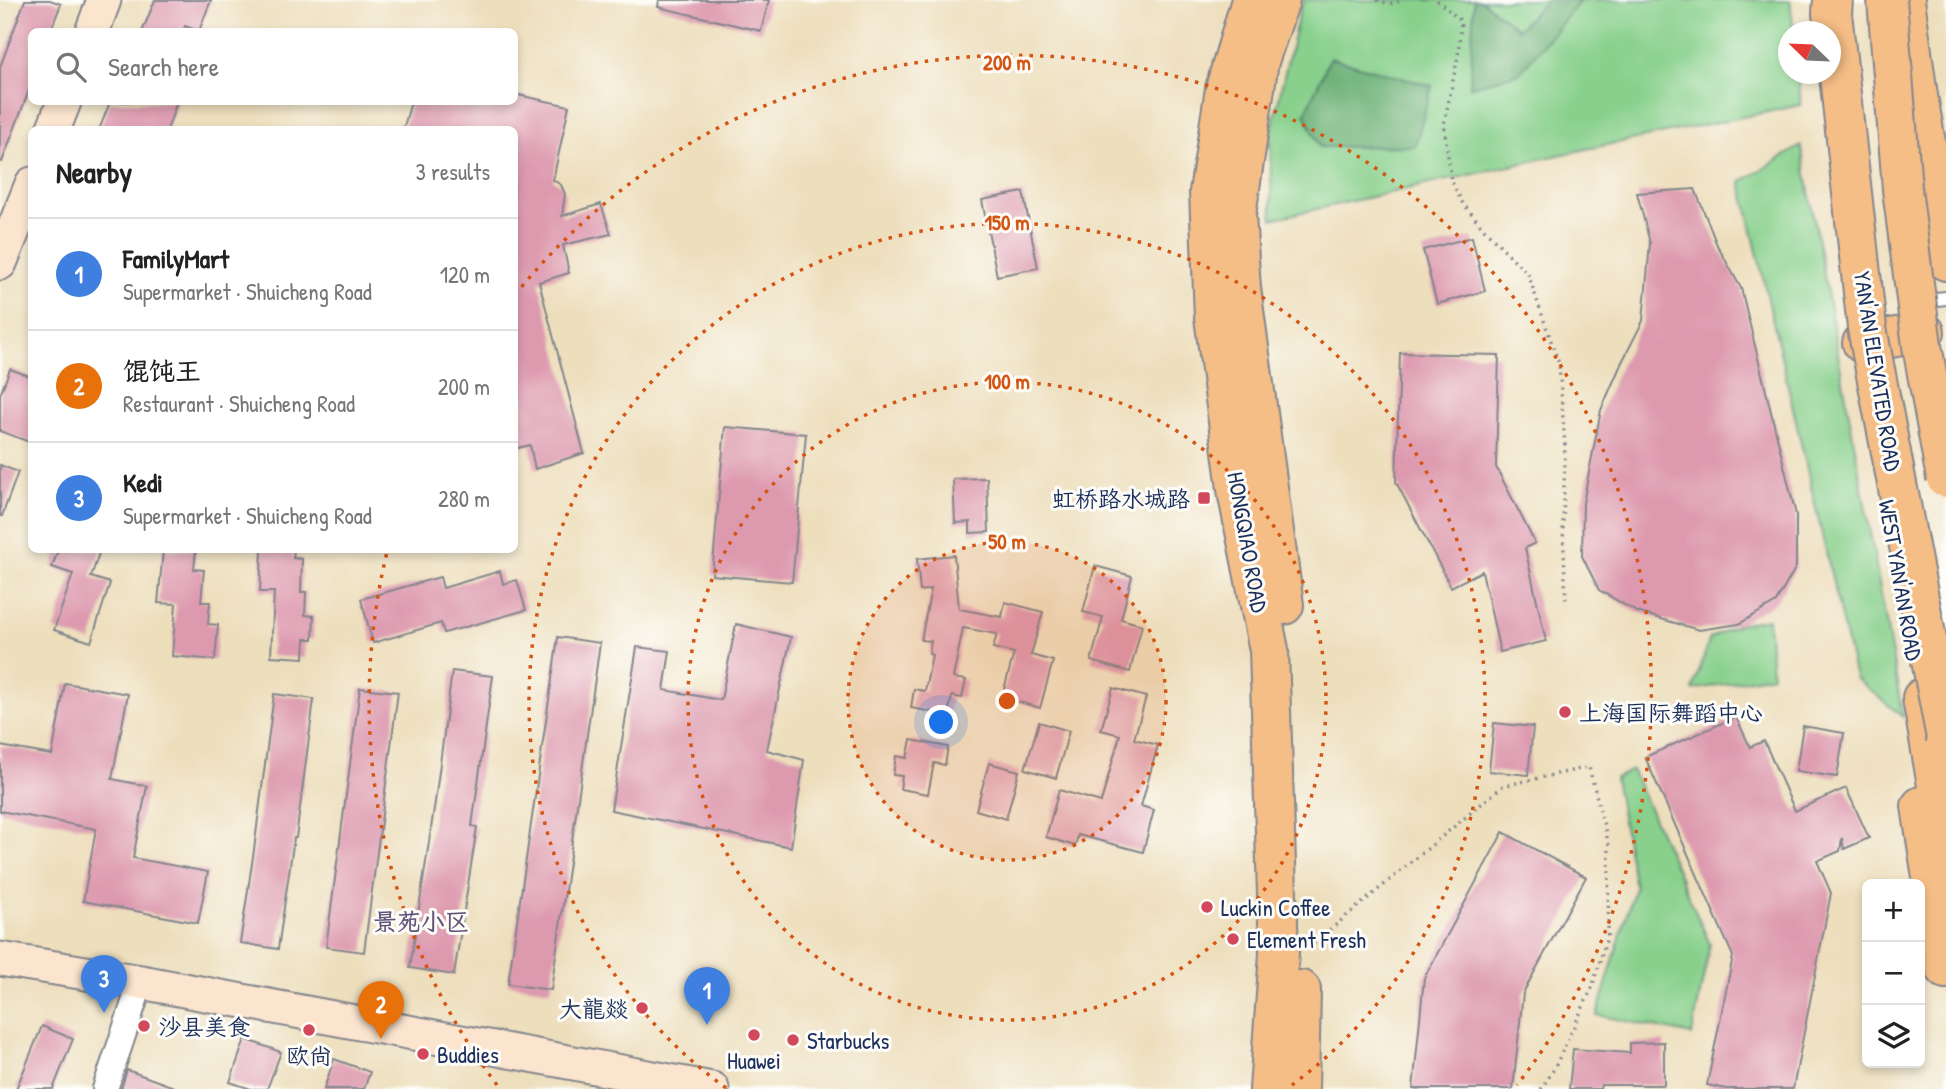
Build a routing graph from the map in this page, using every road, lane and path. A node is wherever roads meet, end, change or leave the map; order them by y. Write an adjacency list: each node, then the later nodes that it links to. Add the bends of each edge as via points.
1 (104, 0): 13 (street)
2 (1251, 0): 34 (main road, HONGQIAO ROAD, via 1226,89 1209,192 1216,331 1238,496 1269,650 1279,954)
3 (1280, 0): 28 (main road, HONGQIAO ROAD, via 1259,61 1236,215 1241,288 1294,679)
4 (1377, 0): 5 (path, via 1390,4)
5 (1403, 0)
6 (1437, 0): 24 (path, via 1461,21 1444,124 1451,180 1484,229 1528,274 1559,364 1565,446)
7 (1814, 0): 12 (main road)
8 (1833, 0): 26 (main road, YAN'AN ELEVATED ROAD, bridge, via 1867,328)
9 (1875, 0): 20 (main road, via 1898,172)
10 (1887, 0): 23 (main road, YAN'AN ELEVATED ROAD, bridge, via 1902,189 1922,346)
11 (1905, 0): 18 (main road)
12 (1817, 21)
13 (94, 28)
14 (1824, 84): 21 (main road, WEST YAN'AN ROAD)
15 (63, 105): 16 (street)
16 (55, 126)
17 (28, 194): 19 (street)
18 (1946, 261)
19 (0, 263)
20 (1930, 310): 21 (main road); 22 (main road)
21 (1862, 343): 25 (main road, WEST YAN'AN ROAD)
22 (1946, 444)
23 (1946, 478)
24 (1566, 603)
25 (1921, 692): 27 (main road, WEST YAN'AN ROAD); 30 (main road, via 1922,814)
26 (1946, 738)
27 (1946, 838)
28 (1301, 953): 35 (main road, HONGQIAO ROAD); 36 (path, via 1503,786 1589,767 1609,845 1608,934 1592,988)
29 (0, 959): 31 (street)
30 (1946, 969)
31 (141, 982): 32 (street); 33 (street)
32 (105, 1089)
33 (712, 1089)
34 (1269, 1089)
35 (1299, 1089)
36 (1541, 1089)

